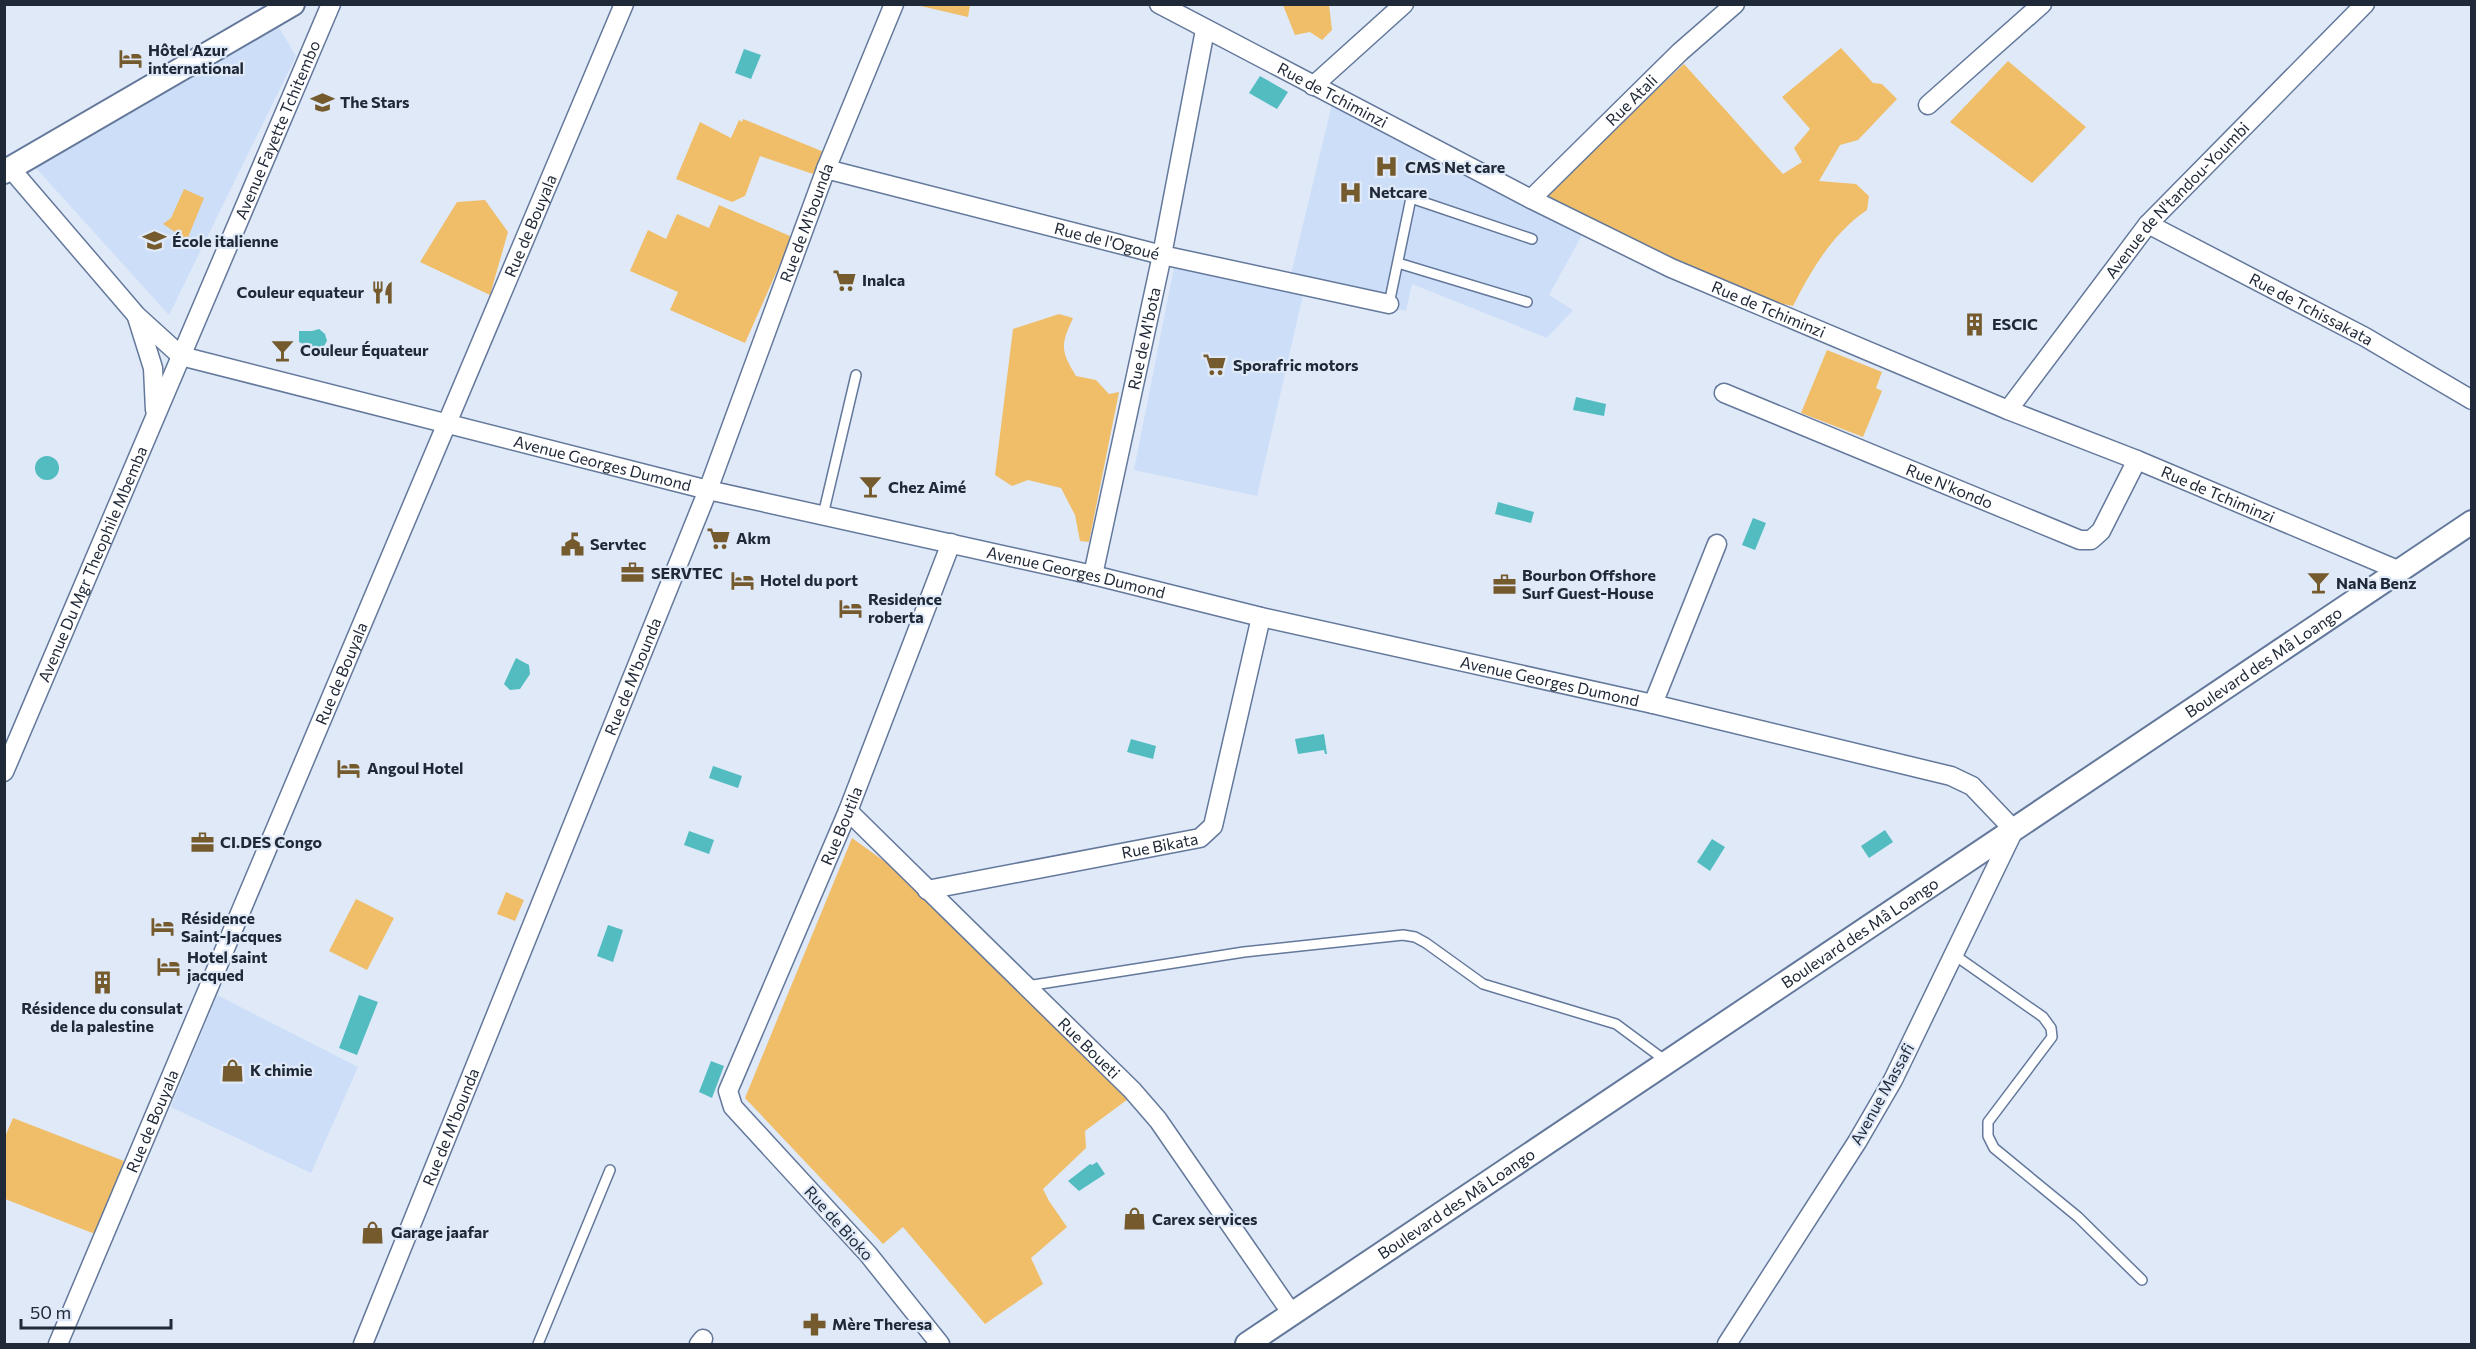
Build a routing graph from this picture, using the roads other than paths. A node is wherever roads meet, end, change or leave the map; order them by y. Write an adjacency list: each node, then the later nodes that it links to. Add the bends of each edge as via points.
1 (293, 4): 13 (street)
2 (331, 4): 23 (street, Avenue Fayette Tchitembo)
3 (624, 4): 29 (street, Rue de Bouyala)
4 (894, 4): 14 (street, Rue de M'bounda)
5 (1159, 4): 10 (street, Rue de Tchiminzi)
6 (1404, 4): 11 (street)
7 (1735, 4): 15 (street, Rue Atali, via 1680,52)
8 (2042, 4): 12 (street)
9 (2365, 4): 16 (street, Avenue de N'tandou-Youmbi)
10 (1205, 30): 11 (street, Rue de Tchiminzi); 18 (street, Rue de M'bota)
11 (1313, 86): 15 (street, Rue de Tchiminzi)
12 (1928, 105)
13 (6, 169): 22 (street, Avenue Georges Dumond)
14 (826, 169): 18 (street, Rue de l'Ogoué); 31 (street, Rue de M'bounda)
15 (1530, 199): 27 (street, Rue de Tchiminzi, via 1671,268)
16 (2148, 224): 26 (street, Rue de Tchissakata, via 2365,337); 27 (street, Avenue de N'tandou-Youmbi)
17 (1532, 239): 19 (lane, via 1412,198)
18 (1162, 255): 21 (street, Rue de l'Ogoué); 37 (street, Rue de M'bota)
19 (1398, 263): 20 (lane); 21 (lane)
20 (1527, 302)
21 (1389, 304)
22 (137, 316): 23 (street, Avenue Georges Dumond); 28 (street, Avenue Georges Dumond, via 153,368)
23 (181, 356): 28 (street, Avenue Du Mgr Theophile Mbemba); 29 (street, Avenue Georges Dumond)
24 (855, 375): 32 (lane)
25 (1724, 393): 30 (street, Rue N'kondo, via 2080,540 2091,540 2101,531)
26 (2472, 400)
27 (2008, 410): 30 (street, Rue de Tchiminzi)
28 (156, 413): 40 (street, Avenue Du Mgr Theophile Mbemba)
29 (445, 425): 31 (street, Avenue Georges Dumond); 51 (street, Rue de Bouyala)
30 (2137, 460): 36 (street, Rue de Tchiminzi)
31 (708, 490): 32 (street, Avenue Georges Dumond); 52 (street, Rue de M'bounda)
32 (823, 515): 34 (street, Avenue Georges Dumond)
33 (2472, 522): 36 (street, Boulevard des Mâ Loango)
34 (951, 543): 37 (street, Avenue Georges Dumond); 41 (street, Rue Boutila)
35 (1717, 544): 39 (street)
36 (2400, 571): 42 (street, Boulevard des Mâ Loango)
37 (1093, 575): 38 (street, Avenue Georges Dumond)
38 (1261, 616): 39 (street, Avenue Georges Dumond); 43 (street, Rue Bikata, via 1213,826 1200,838)
39 (1653, 704): 42 (street, Avenue Georges Dumond, via 1951,776 1972,786)
40 (4, 772)
41 (848, 811): 43 (street, Rue Boueti); 47 (street, Rue Boutila, via 728,1091)
42 (2014, 830): 44 (street, Avenue Massafi); 46 (street, Boulevard des Mâ Loango)
43 (927, 890): 45 (street, Rue Boueti)
44 (1953, 954): 49 (lane, via 2043,1017 2052,1028 2052,1037 1988,1122 1988,1136 1994,1148 2078,1217); 56 (street, Avenue Massafi, via 1893,1080)
45 (1027, 986): 46 (lane, via 1244,952 1403,934 1426,943 1483,984 1616,1024); 50 (street, Rue Boueti, via 1132,1089 1158,1120)
46 (1668, 1062): 50 (street, Boulevard des Mâ Loango)
47 (733, 1107): 54 (street, Rue de Bioko, via 868,1254)
48 (610, 1170): 53 (lane)
49 (2142, 1280)
50 (1292, 1314): 55 (street, Boulevard des Mâ Loango)
51 (58, 1344)
52 (363, 1344)
53 (538, 1344)
54 (940, 1344)
55 (1247, 1344)
56 (1727, 1344)

